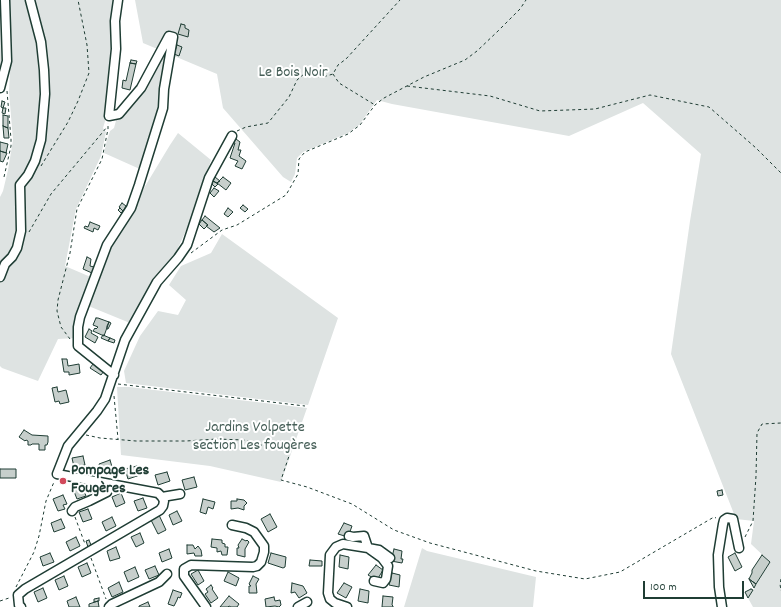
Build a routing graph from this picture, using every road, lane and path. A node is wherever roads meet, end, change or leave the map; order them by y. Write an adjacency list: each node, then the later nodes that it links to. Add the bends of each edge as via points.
1 (5, 0): 9 (street, via 7,61)
2 (30, 0): 19 (street, via 41,42 46,94 41,140 28,175 20,185 21,231 12,257 5,264)
3 (78, 0): 14 (path, via 87,45 89,73 68,122)
4 (118, 0): 11 (street)
5 (400, 0): 7 (path, via 338,65)
6 (526, 0): 8 (path, via 498,31 465,60)
7 (333, 74): 10 (path, via 339,83); 13 (path, via 304,74 268,122 246,127)
8 (406, 86): 10 (path); 15 (path, via 490,96 540,111 595,109 650,95 709,107)
9 (4, 90): 16 (path, via 11,138)
10 (375, 105): 18 (path, via 360,125 348,134 301,156 298,174 286,195 237,225 222,230)
11 (109, 116): 12 (path); 20 (street, via 119,114 140,88 169,36 173,37 163,108 131,208 107,245 80,317)
12 (108, 127): 17 (path, via 51,194); 20 (path, via 102,159 77,209 70,253 58,300 57,311 61,327)
13 (232, 136): 21 (street, via 209,178 187,245 157,282 124,340)
14 (41, 167)
15 (781, 173)
16 (4, 177)
17 (29, 233)
18 (190, 254)
19 (0, 277)
20 (78, 346): 21 (street)
21 (114, 374): 22 (street)
22 (112, 384): 23 (path); 25 (street, via 97,411); 26 (path)
23 (306, 406)
24 (781, 423): 36 (path, via 762,424 757,433 753,521)
25 (78, 433): 26 (path); 27 (street, via 68,446)
26 (118, 439): 32 (path, via 244,440 268,447 284,448 289,456 281,480 352,504 394,530 430,543 536,571 585,579 620,572 714,517)
27 (57, 474): 28 (street); 41 (path, via 46,501 34,552)
28 (111, 484): 30 (street, via 158,493); 31 (street, via 107,492 75,507)
29 (180, 494): 30 (street)
30 (162, 497): 46 (street, via 164,501 160,510 25,589 18,595)
31 (72, 511)
32 (724, 520): 36 (street, via 733,519); 51 (street, via 718,555)
33 (232, 525): 48 (street, via 254,532 264,546 261,562 253,567 191,565 184,569 184,576)
34 (349, 536): 35 (street, via 364,536)
35 (368, 548): 37 (street, via 379,550); 40 (street, via 386,563 388,570 385,582); 50 (street, via 343,544 336,547 330,555 328,593 334,603)
36 (739, 548)
37 (390, 558)
38 (167, 574): 47 (street, via 159,582)
39 (781, 579): 42 (path)
40 (374, 581)
41 (15, 587)
42 (781, 591)
43 (12, 593): 44 (path, via 9,598)
44 (0, 602)
45 (306, 602): 49 (street)
46 (21, 607)
47 (109, 607)
48 (206, 607)
49 (298, 607)
50 (347, 607)
51 (722, 607)

